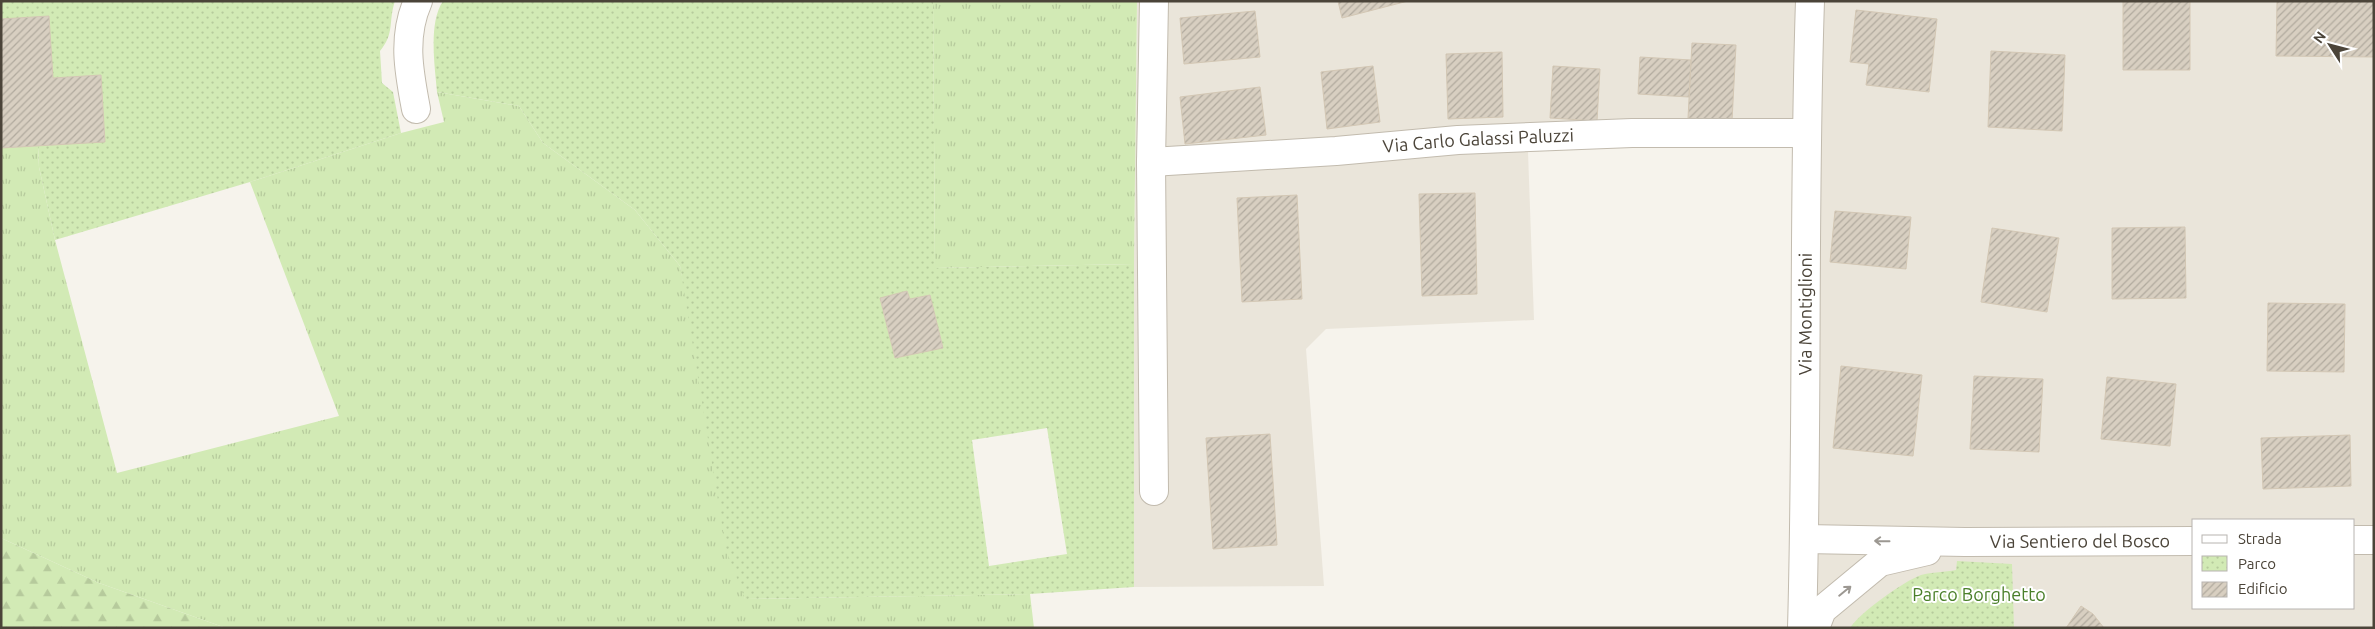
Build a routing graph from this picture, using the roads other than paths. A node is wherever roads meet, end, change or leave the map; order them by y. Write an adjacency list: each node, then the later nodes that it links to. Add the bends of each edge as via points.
1 (418, 1): 4 (street, via 412,14 407,43)
2 (1154, 1): 6 (street)
3 (1810, 1): 5 (street, Via Montiglioni)
4 (416, 110)
5 (1806, 133): 6 (street, Via Carlo Galassi Paluzzi, via 1632,133 1468,140); 8 (street, Via Montiglioni)
6 (1151, 162): 7 (street)
7 (1154, 492)
8 (1804, 539): 12 (street, Via Sentiero del Bosco, one-way to 8); 13 (street, Via Montiglioni)
9 (2355, 540): 10 (street)
10 (2374, 540)
11 (2192, 541): 12 (street, Via Sentiero del Bosco)
12 (1965, 542): 14 (street, Via Sentiero del Bosco, one-way to 12, via 1822,610 1880,562)
13 (1802, 628)
14 (1815, 628)

